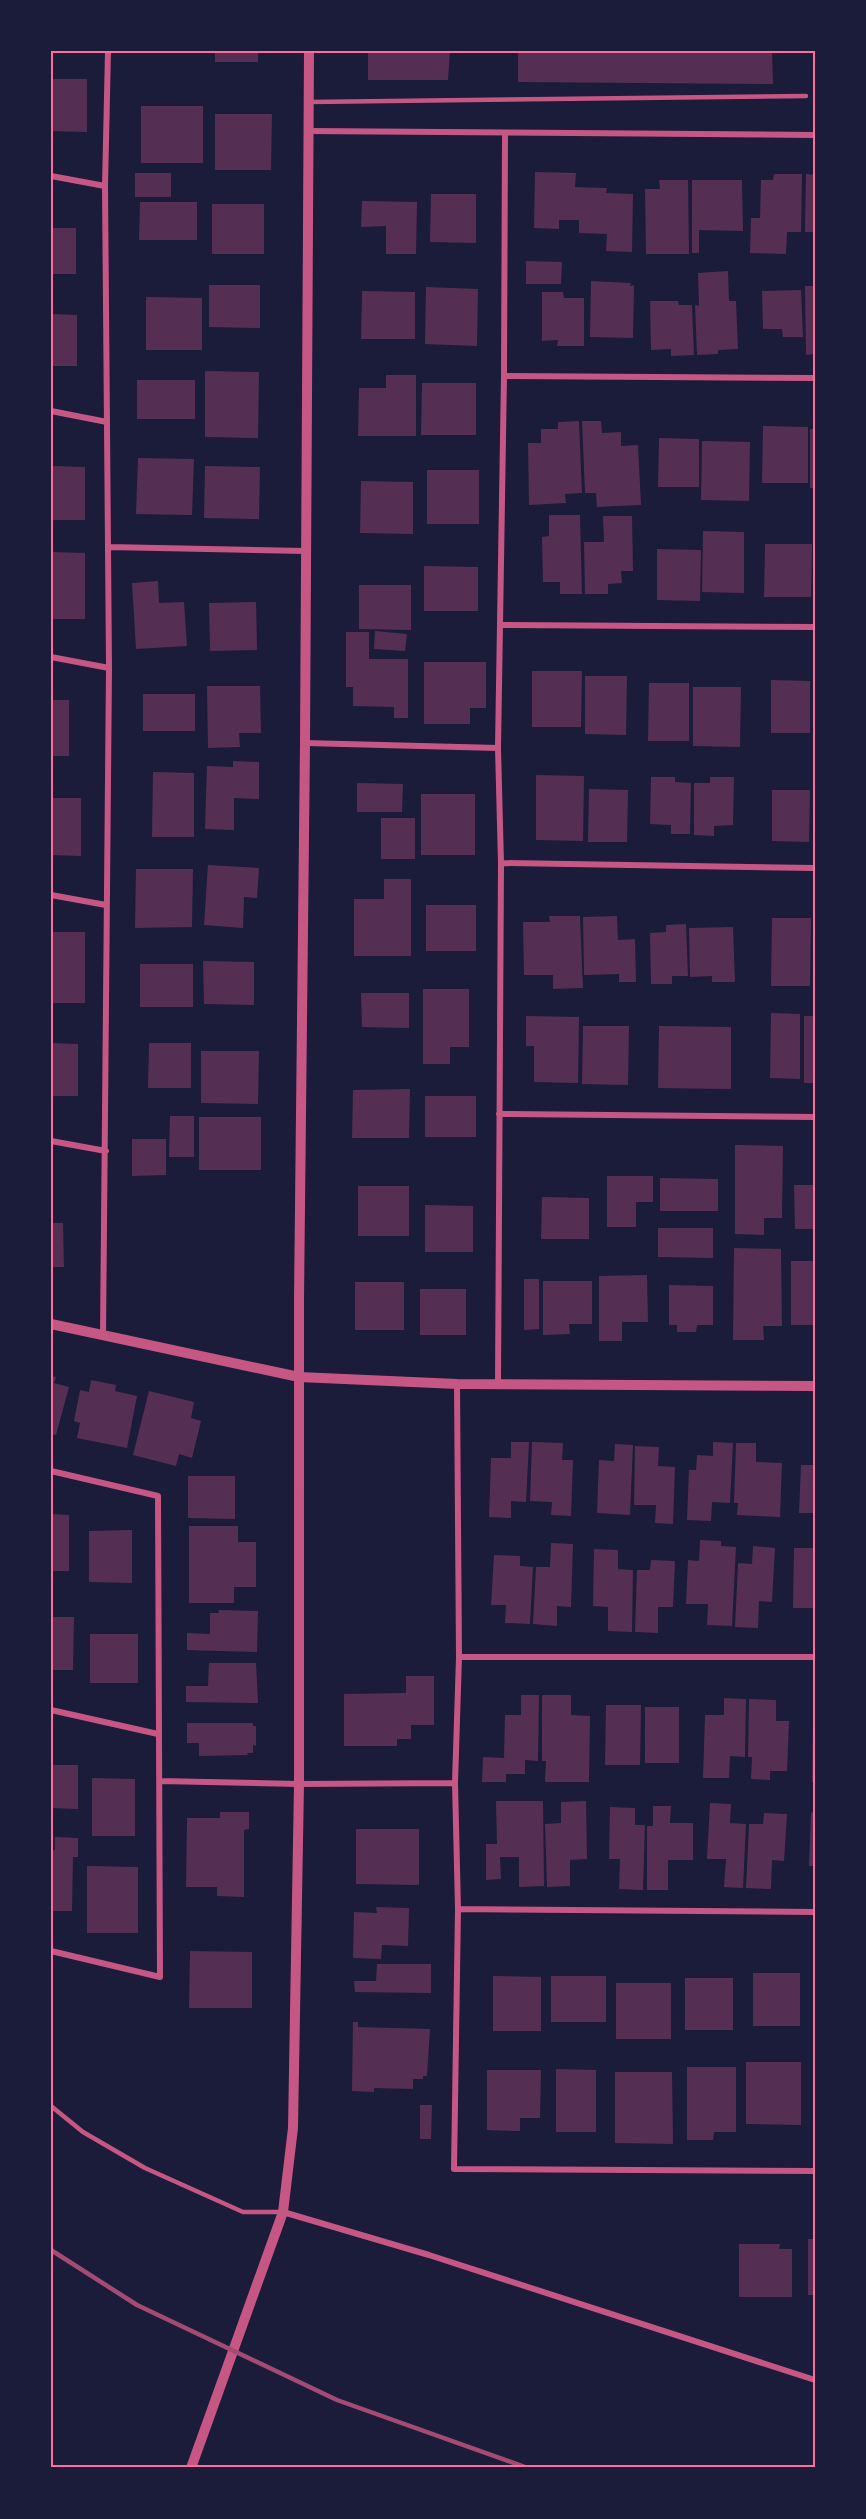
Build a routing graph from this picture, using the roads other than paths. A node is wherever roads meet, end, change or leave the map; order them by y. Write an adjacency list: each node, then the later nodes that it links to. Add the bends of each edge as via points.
1 (108, 51): 9 (street)
2 (309, 51): 4 (street)
3 (806, 96): 4 (lane)
4 (309, 102): 5 (street)
5 (308, 131): 6 (street); 15 (street)
6 (505, 133): 7 (street); 10 (street)
7 (815, 135)
8 (51, 176): 9 (street)
9 (105, 186): 13 (street)
10 (504, 376): 11 (street); 16 (street)
11 (815, 378)
12 (51, 411): 13 (street)
13 (107, 422): 14 (street)
14 (108, 547): 15 (street); 19 (street)
15 (306, 551): 20 (street)
16 (501, 624): 17 (street); 21 (street)
17 (815, 627)
18 (51, 657): 19 (street)
19 (109, 668): 25 (street)
20 (305, 743): 21 (street); 32 (street)
21 (498, 748): 22 (street)
22 (501, 863): 23 (street); 26 (street)
23 (815, 868)
24 (51, 896): 25 (street)
25 (106, 904): 29 (street)
26 (499, 1114): 27 (street); 34 (street)
27 (815, 1117)
28 (51, 1141): 29 (street)
29 (106, 1151): 31 (street)
30 (51, 1324): 31 (street)
31 (103, 1336): 32 (street)
32 (299, 1377): 33 (street); 42 (street)
33 (458, 1384): 34 (street); 37 (street)
34 (498, 1384): 35 (street)
35 (815, 1386)
36 (51, 1471): 40 (street, via 158,1496)
37 (459, 1657): 38 (street); 43 (street)
38 (815, 1657)
39 (51, 1710): 40 (street)
40 (158, 1734): 41 (street)
41 (160, 1781): 42 (street); 46 (street, via 160,1977)
42 (299, 1784): 43 (street); 49 (street, via 293,2128)
43 (455, 1784): 44 (street)
44 (458, 1909): 45 (street); 48 (street, via 453,2169)
45 (815, 1912)
46 (51, 1952)
47 (51, 2106): 49 (lane, via 83,2132 155,2172 243,2212)
48 (815, 2171)
49 (283, 2212): 50 (street); 51 (street)
50 (815, 2380)
51 (191, 2468)

